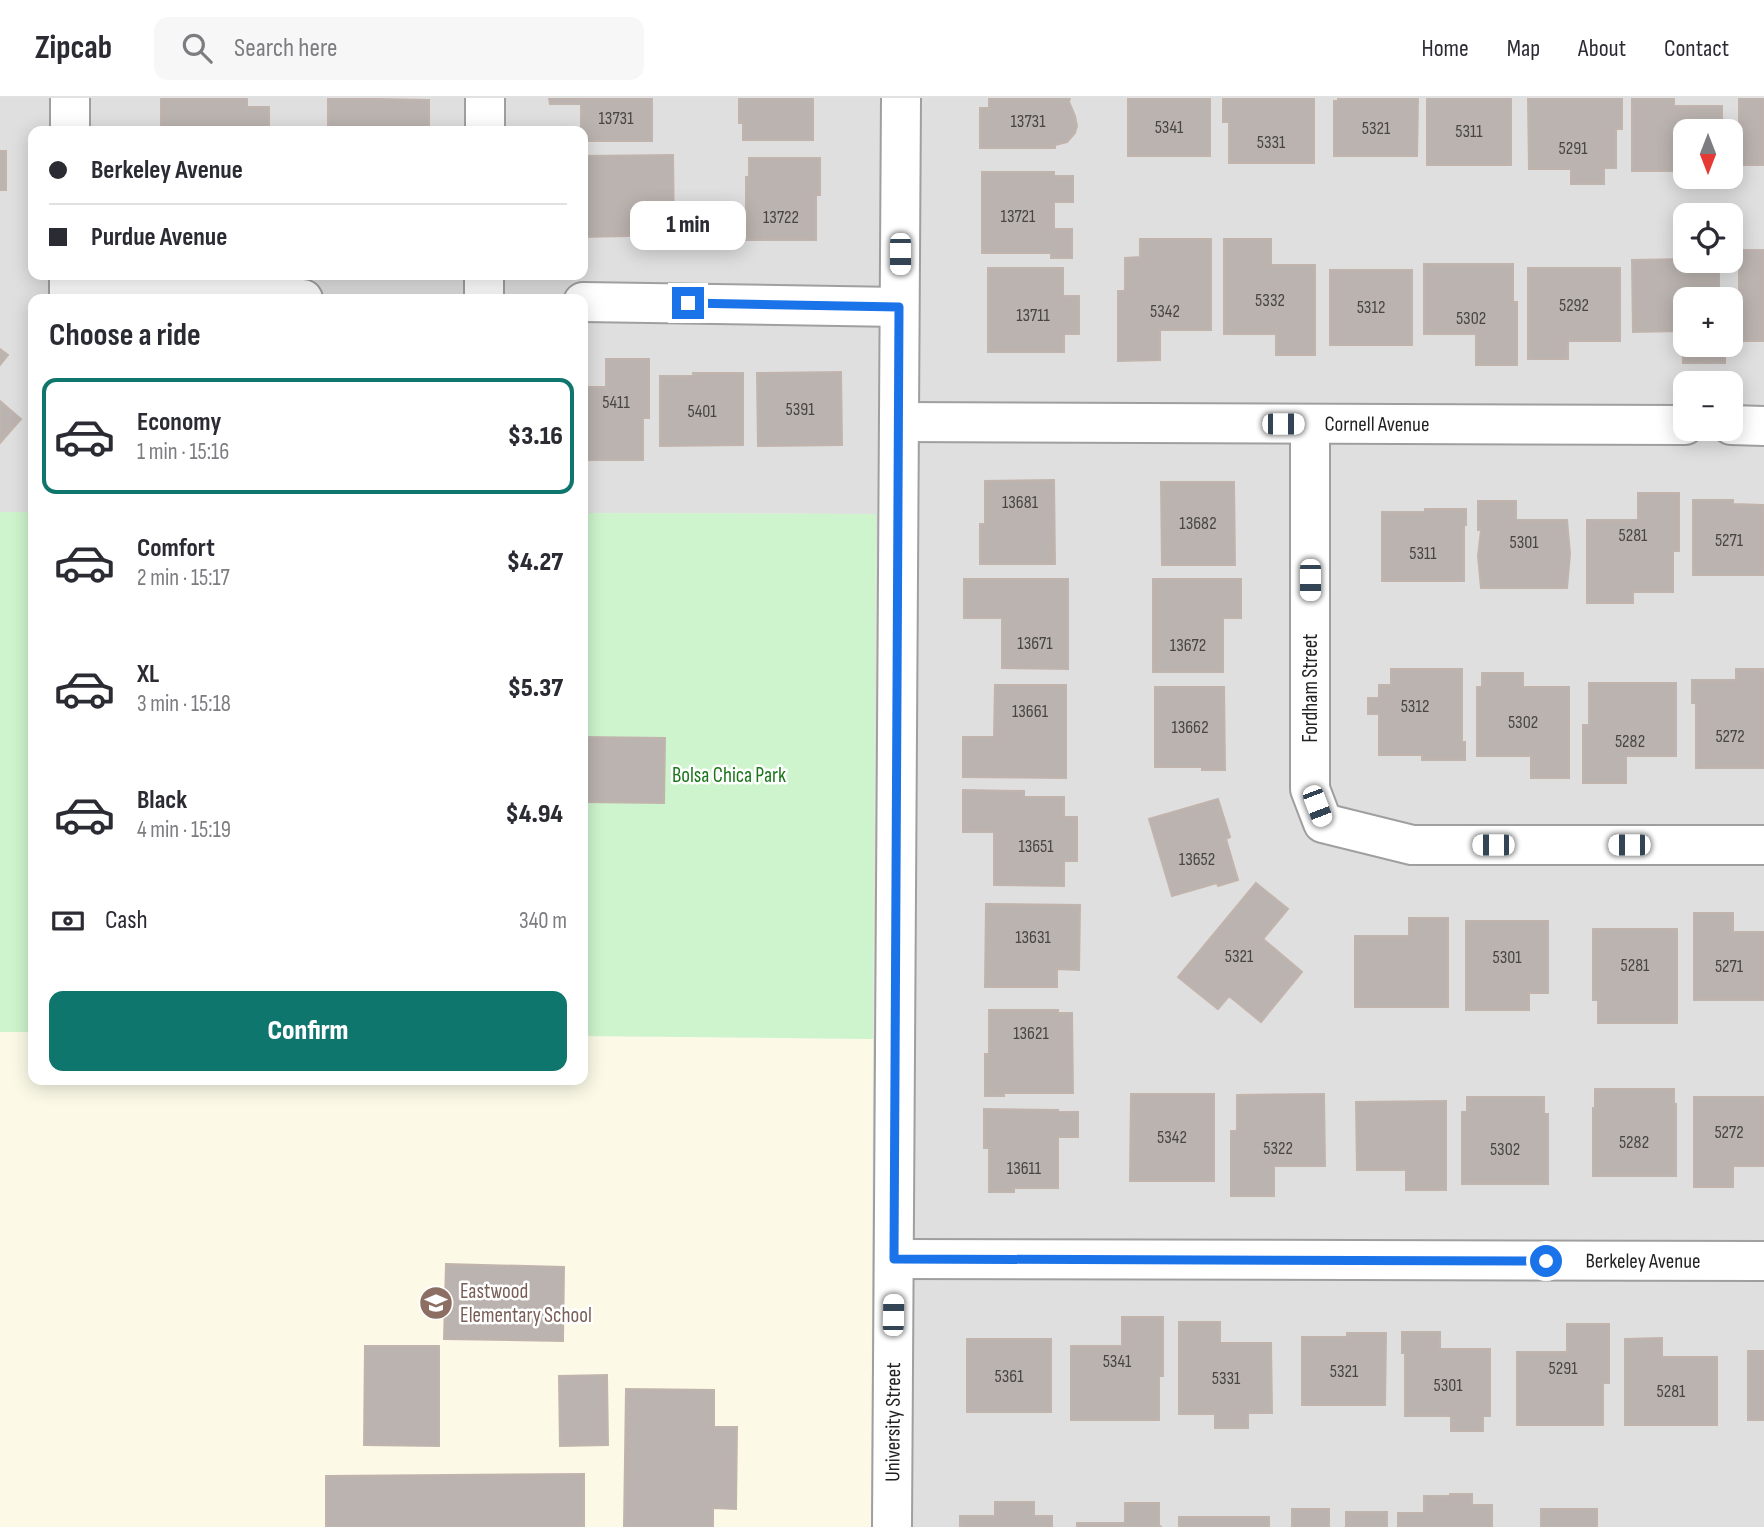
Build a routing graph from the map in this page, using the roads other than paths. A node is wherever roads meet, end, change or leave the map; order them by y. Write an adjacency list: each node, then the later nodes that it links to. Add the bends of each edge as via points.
1 (70, 98): 4 (street)
2 (485, 98): 5 (street)
3 (901, 98): 9 (street, University Street)
4 (70, 126)
5 (485, 126)
6 (69, 286): 7 (street)
7 (213, 294)
8 (588, 302): 9 (street)
9 (899, 307): 10 (street, University Street)
10 (899, 422): 11 (street, Cornell Avenue); 16 (street, University Street)
11 (1310, 424): 12 (street, Cornell Avenue); 15 (street, Fordham Street, via 1310,789 1323,823 1412,845)
12 (1673, 425)
13 (1743, 425): 14 (street)
14 (1764, 426)
15 (1764, 845)
16 (894, 1259): 17 (street, Berkeley Avenue); 18 (street, University Street)
17 (1764, 1261)
18 (892, 1527)

